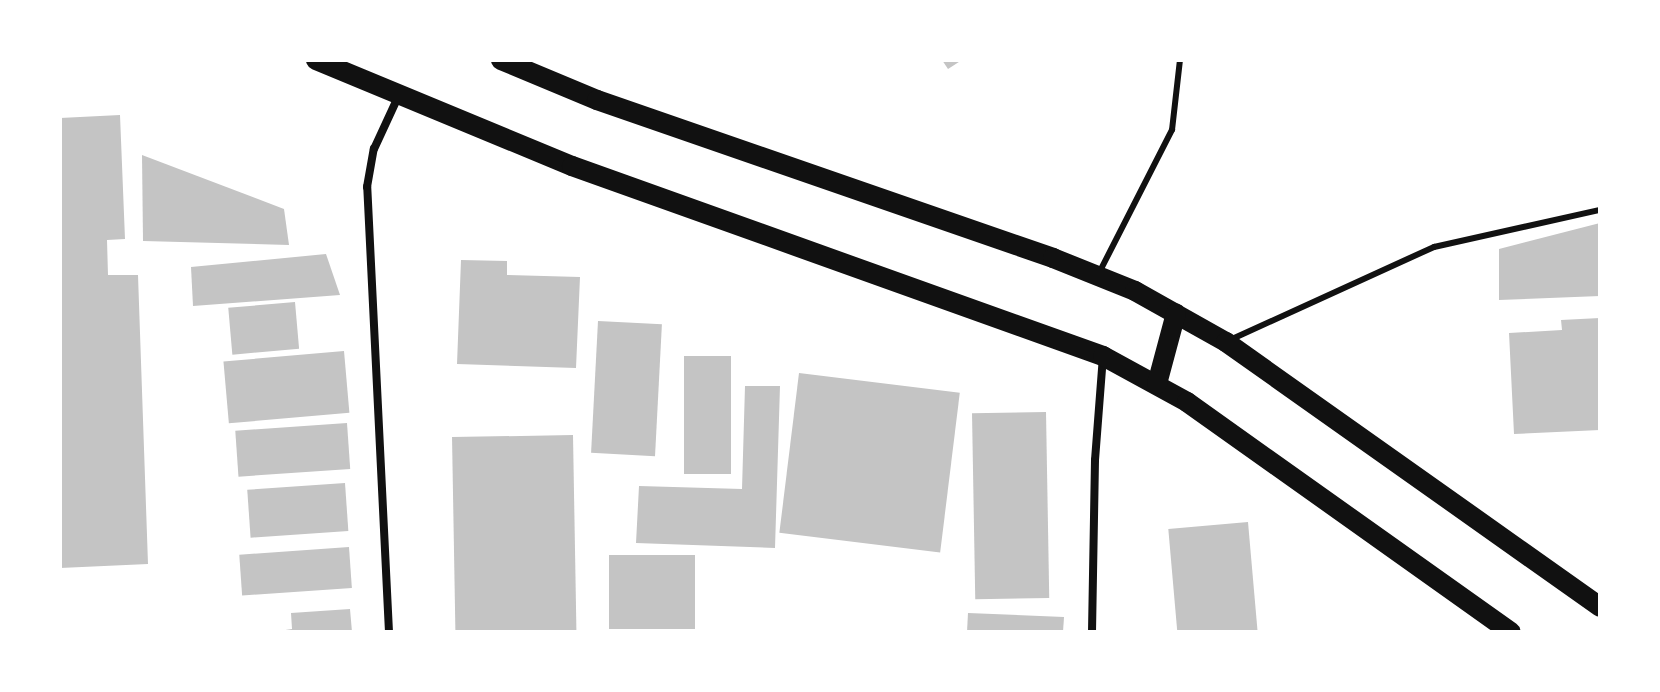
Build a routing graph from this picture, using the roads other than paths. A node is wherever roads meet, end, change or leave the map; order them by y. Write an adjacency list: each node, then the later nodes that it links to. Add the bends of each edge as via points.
1 (316, 60): 4 (main road)
2 (501, 60): 6 (main road, via 597,100)
3 (1180, 60): 6 (lane, via 1172,130)
4 (399, 95): 9 (main road, via 572,166); 12 (street, via 374,149 367,187)
5 (1600, 210): 8 (lane, via 1434,247)
6 (1098, 276): 7 (main road)
7 (1176, 313): 8 (main road); 10 (main road)
8 (1226, 342): 11 (main road)
9 (1103, 356): 10 (main road); 13 (street)
10 (1157, 384): 14 (main road)
11 (1600, 607)
12 (389, 632)
13 (1092, 632)
14 (1511, 632)

